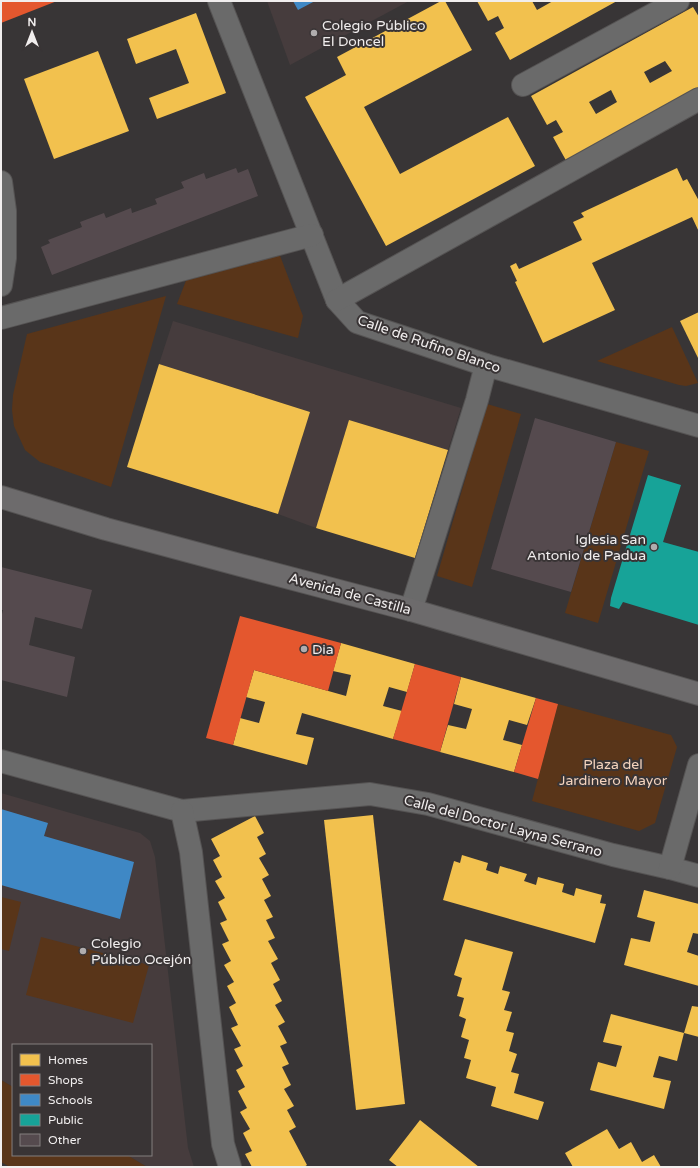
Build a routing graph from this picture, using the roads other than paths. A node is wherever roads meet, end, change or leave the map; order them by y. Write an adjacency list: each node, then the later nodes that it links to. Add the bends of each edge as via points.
1 (219, 1): 6 (street, Calle de Rufino Blanco)
2 (678, 1): 3 (street)
3 (523, 85)
4 (699, 99): 8 (street)
5 (1, 182): 7 (street, via 5,211 5,258)
6 (312, 235): 8 (street, Calle de Rufino Blanco); 9 (street)
7 (1, 285)
8 (337, 300): 10 (street, Calle de Rufino Blanco, via 357,322)
9 (1, 318)
10 (486, 365): 11 (street, Calle de Rufino Blanco); 13 (street)
11 (699, 426)
12 (1, 497): 13 (street, Avenida de Castilla, via 106,529)
13 (411, 610): 14 (street, Avenida de Castilla)
14 (699, 694)
15 (1, 761): 17 (street, Calle del Doctor Layna Serrano)
16 (699, 765): 18 (street)
17 (182, 811): 18 (street, Calle del Doctor Layna Serrano, via 370,794 428,804 613,855); 20 (street, via 191,852 223,1144)
18 (670, 868): 19 (street, Calle del Doctor Layna Serrano)
19 (699, 876)
20 (230, 1167)

